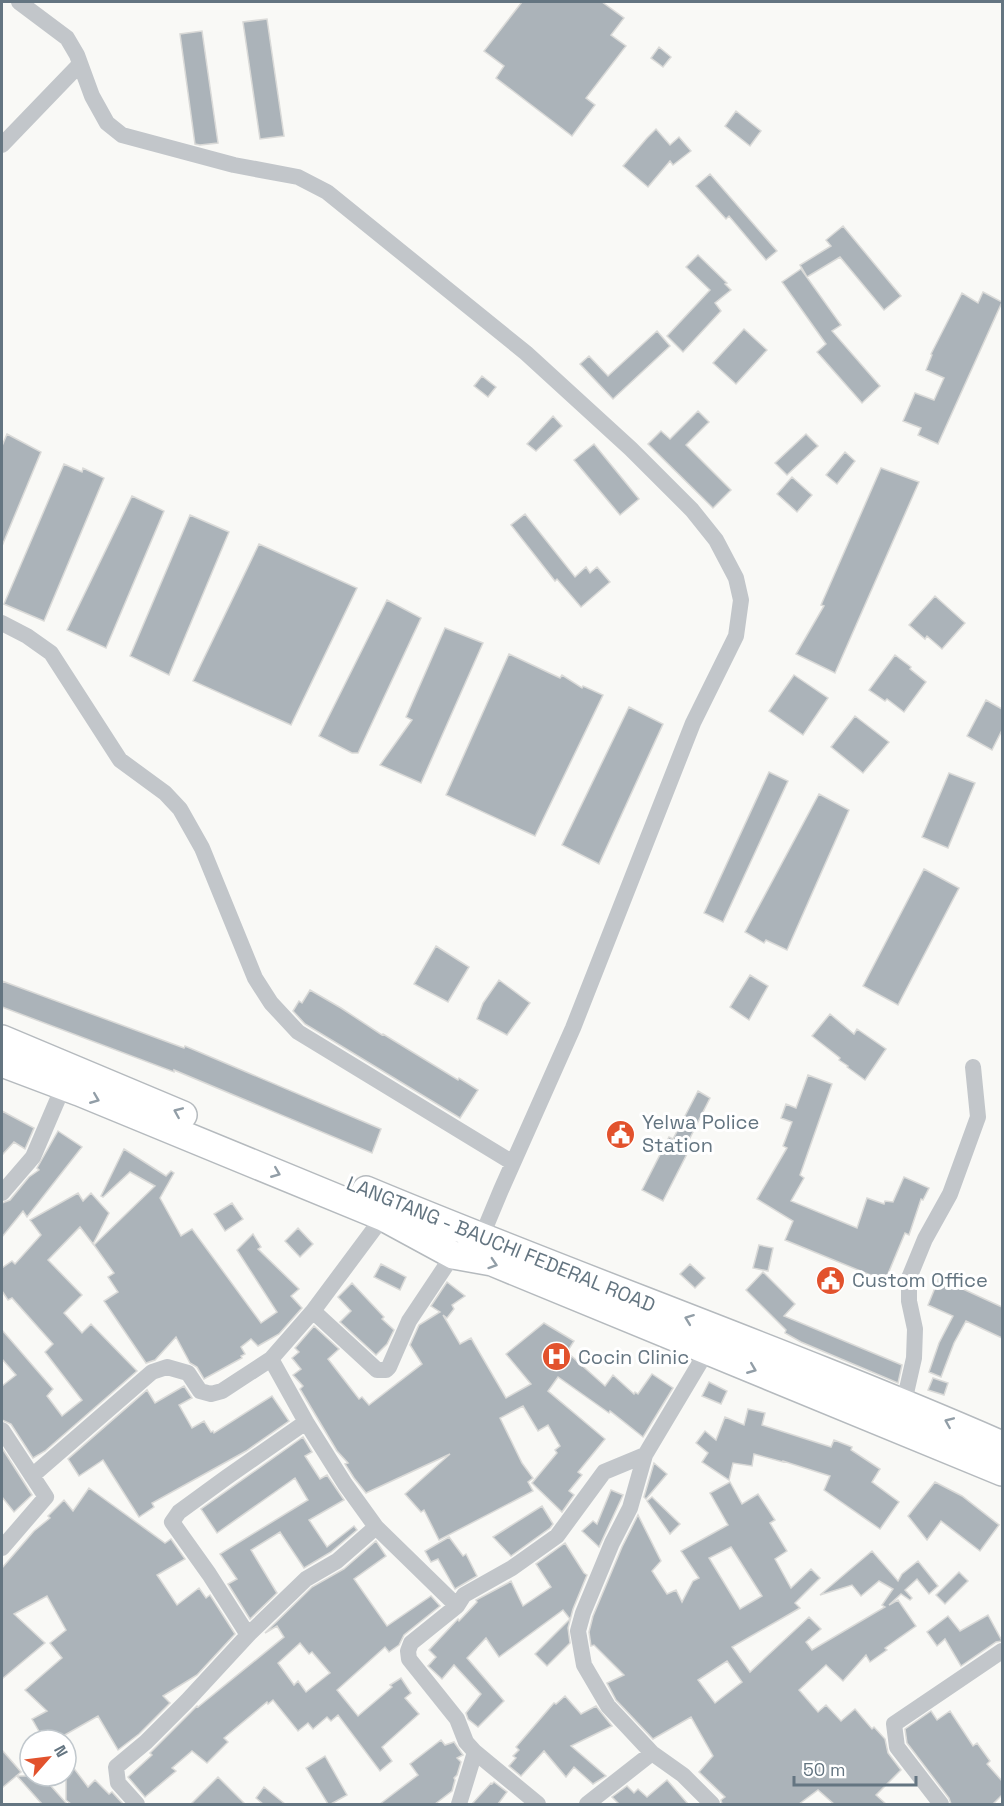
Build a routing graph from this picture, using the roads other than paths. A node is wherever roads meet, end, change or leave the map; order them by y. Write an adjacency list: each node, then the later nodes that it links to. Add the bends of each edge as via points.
1 (19, 2): 2 (street, via 67,38)
2 (80, 64): 3 (street); 9 (street, via 107,123 122,135 234,165 298,177 327,192 526,353 631,449 692,510 716,540 736,578 741,600 736,636 693,723 573,1028)
3 (2, 144)
4 (2, 624): 9 (street, via 51,653 120,760 180,809 202,848 255,978 271,1003 298,1032)
5 (2, 1039): 12 (main road, LANGTANG - BAUCHI FEDERAL ROAD, one-way to 5)
6 (2, 1063): 8 (main road)
7 (973, 1067): 17 (street, via 978,1117 950,1194 909,1278 914,1358)
8 (63, 1087): 10 (street, via 33,1157); 11 (main road, one-way to 11)
9 (513, 1163): 12 (street)
10 (2, 1193)
11 (383, 1217): 13 (main road); 14 (street)
12 (481, 1238): 17 (main road, LANGTANG - BAUCHI FEDERAL ROAD, one-way to 12)
13 (453, 1255): 14 (street, via 409,1321 386,1370 377,1370); 15 (main road, one-way to 15, via 492,1262)
14 (313, 1311): 16 (street)
15 (707, 1351): 21 (street); 22 (main road, one-way to 22)
16 (271, 1359): 18 (street); 23 (street, via 211,1395 200,1390 188,1373 167,1367 152,1372)
17 (904, 1402): 20 (main road, LANGTANG - BAUCHI FEDERAL ROAD, one-way to 17)
18 (306, 1422): 24 (street); 27 (street, via 179,1512 171,1522)
19 (2, 1430): 23 (street)
20 (1002, 1445)
21 (645, 1455): 26 (street, via 604,1472 557,1536 464,1595); 30 (street, via 630,1508 578,1631 584,1665 608,1706)
22 (1002, 1472)
23 (32, 1476): 25 (street, via 46,1497)
24 (376, 1527): 26 (street); 27 (street, via 337,1561 306,1579)
25 (2, 1548)
26 (457, 1606): 29 (street, via 411,1643 408,1651 409,1659 457,1719 466,1742)
27 (248, 1635): 31 (street, via 188,1701 116,1767 118,1783)
28 (1002, 1651): 36 (street, via 894,1724 897,1747)
29 (475, 1752): 32 (street); 33 (street)
30 (652, 1753): 34 (street); 35 (street, via 683,1775)
31 (137, 1804)
32 (459, 1804)
33 (537, 1804)
34 (587, 1804)
35 (712, 1804)
36 (941, 1804)

